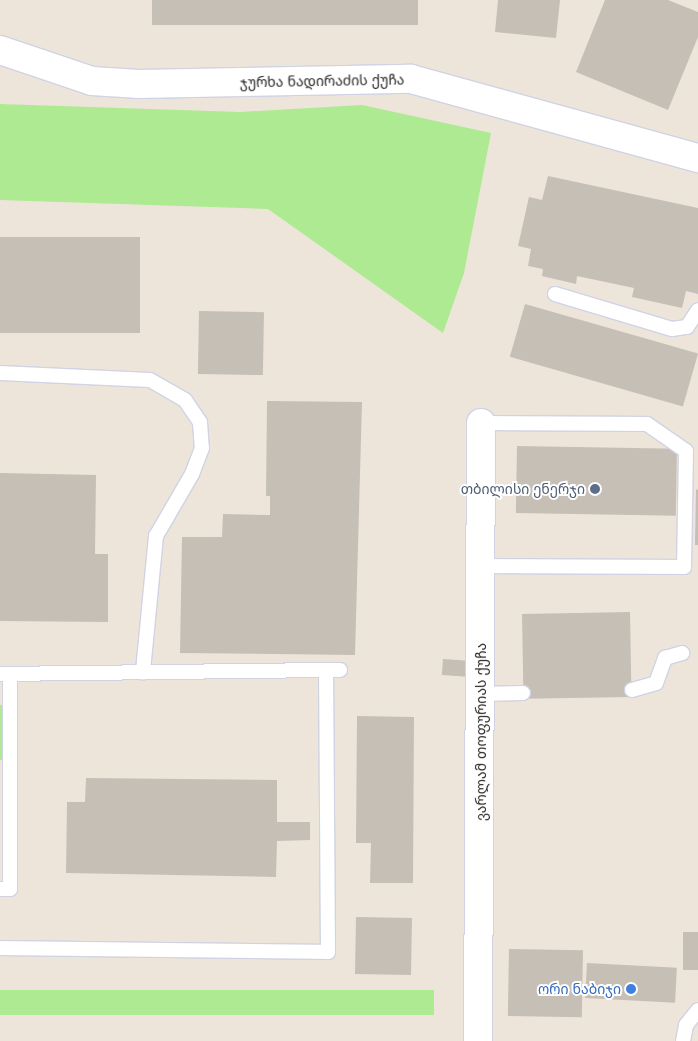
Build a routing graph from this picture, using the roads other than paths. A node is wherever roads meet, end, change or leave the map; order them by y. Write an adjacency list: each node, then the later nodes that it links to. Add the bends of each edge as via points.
1 (0, 50): 2 (street, ჯურხა ნადირაძის ქუჩა, via 92,81 411,79)
2 (698, 158)
3 (555, 294): 4 (lane, via 672,329 686,327)
4 (698, 310)
5 (0, 373): 11 (lane, via 150,380 185,400 200,422 202,448 192,474 156,536)
6 (481, 423): 7 (street, ვარლამ თოფურიას ქუჩა); 7 (lane, via 647,424 686,451 684,567)
7 (481, 566): 15 (street, ვარლამ თოფურიას ქუჩა)
8 (682, 653): 13 (lane, via 665,658 656,683)
9 (326, 670): 10 (lane); 11 (lane); 17 (lane, via 328,952)
10 (340, 670)
11 (143, 672): 12 (lane)
12 (5, 674): 16 (lane, via 10,889)
13 (632, 690)
14 (523, 693): 15 (lane)
15 (481, 694): 19 (street, ვარლამ თოფურიას ქუჩა)
16 (0, 889)
17 (0, 948)
18 (698, 1010): 20 (lane, via 686,1025)
19 (478, 1041)
20 (683, 1041)

